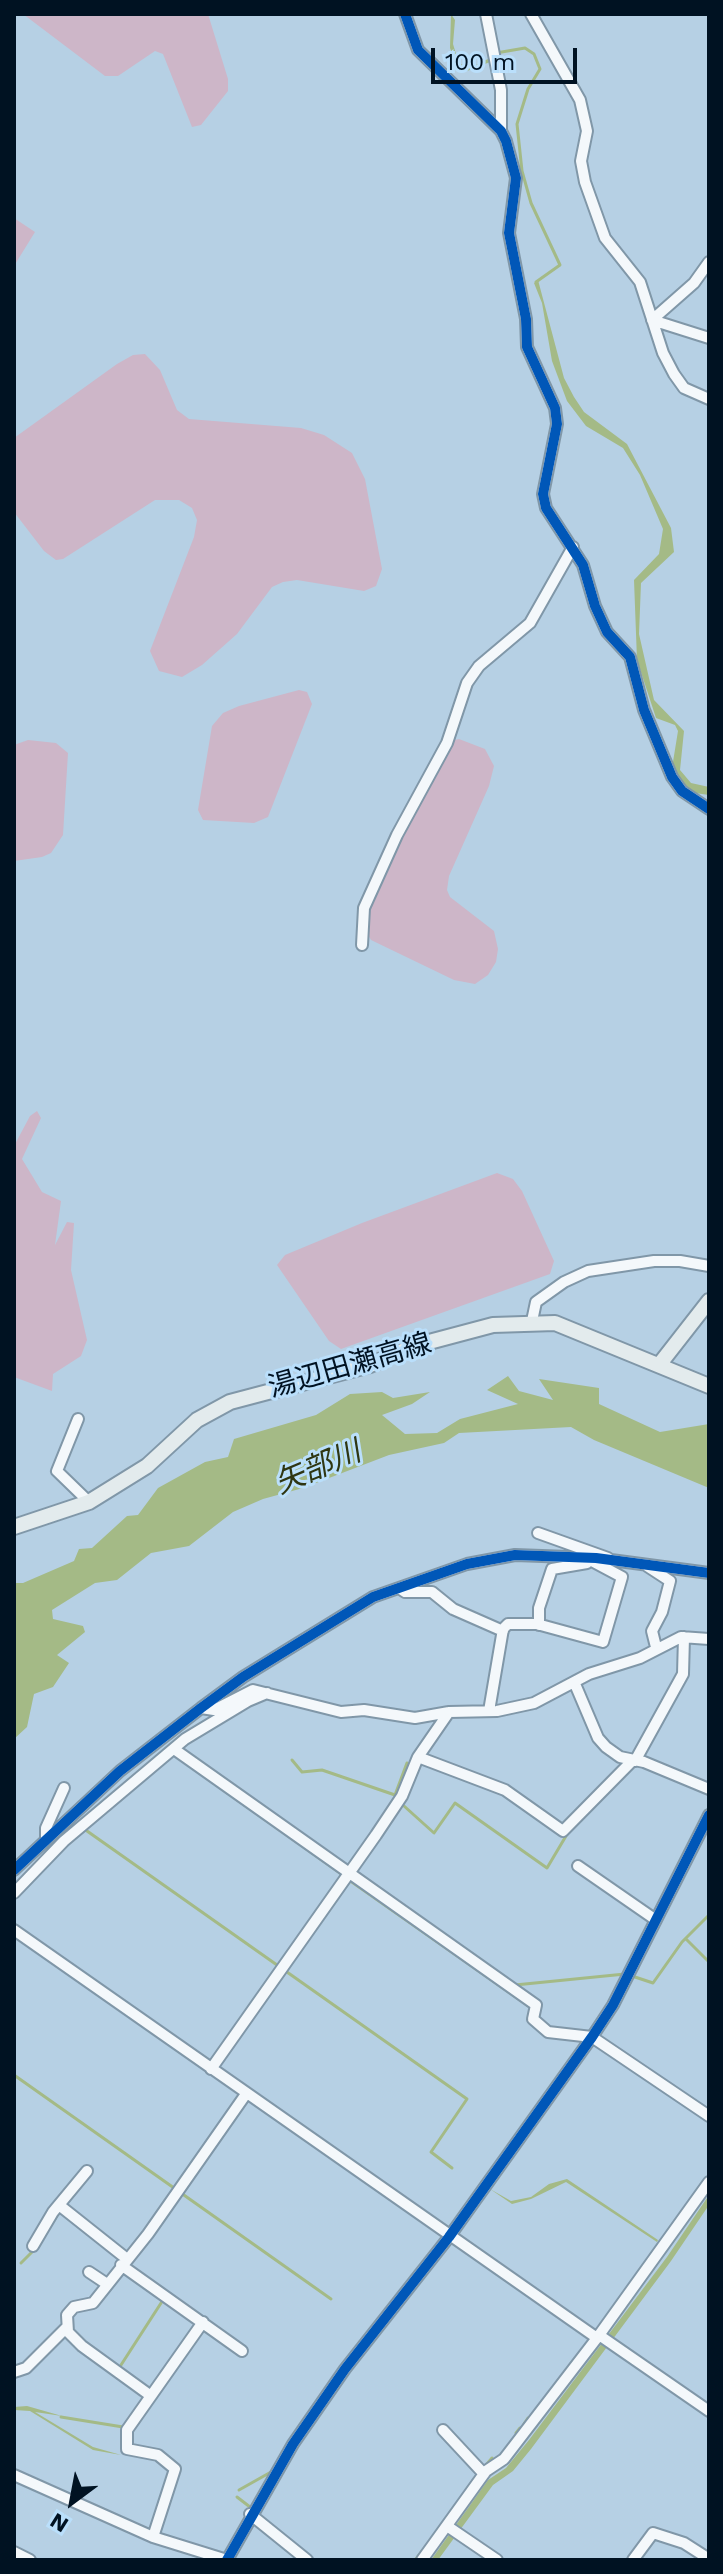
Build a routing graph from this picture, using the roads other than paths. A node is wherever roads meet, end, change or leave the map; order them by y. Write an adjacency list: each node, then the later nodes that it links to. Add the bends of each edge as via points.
1 (405, 14): 4 (street, via 418,50)
2 (486, 14): 4 (street, via 501,90)
3 (531, 14): 6 (street, via 580,100 587,131 581,161 585,182 605,238 640,282)
4 (501, 131): 9 (street, via 516,178 509,233 527,347 557,424 543,494 555,526)
5 (709, 262): 6 (street, via 694,283)
6 (652, 320): 7 (street); 8 (street, via 663,353 684,388)
7 (709, 338)
8 (709, 399)
9 (573, 547): 10 (street, via 607,632 630,657 644,710 672,777 682,791); 11 (street, via 530,623 479,666 467,683 447,743 364,908)
10 (709, 809)
11 (362, 945)
12 (709, 1266): 14 (street, via 654,1261 588,1271 536,1302)
13 (709, 1301): 15 (main road)
14 (532, 1321): 15 (main road, 湯辺田瀬高線, via 581,1331); 18 (main road, 湯辺田瀬高線, via 493,1325 414,1346 370,1365 230,1402 197,1420 147,1466)
15 (659, 1365): 16 (main road, 湯辺田瀬高線)
16 (709, 1386)
17 (78, 1419): 18 (street, via 57,1471)
18 (89, 1502): 19 (main road, 湯辺田瀬高線)
19 (14, 1527)
20 (538, 1533): 22 (street)
21 (590, 1560): 22 (street); 25 (street, via 515,1555 467,1564); 26 (street, via 552,1569); 26 (street, via 622,1577 603,1642)
22 (613, 1560): 23 (street)
23 (643, 1564): 24 (street); 30 (street, via 670,1581 652,1631)
24 (709, 1573)
25 (399, 1588): 27 (street, via 432,1592 453,1609); 33 (street, via 360,1605)
26 (539, 1625): 27 (street, via 508,1624)
27 (503, 1631): 34 (street)
28 (684, 1637): 29 (street); 30 (street); 38 (street, via 683,1674)
29 (709, 1639)
30 (656, 1647): 31 (street)
31 (575, 1684): 34 (street, via 534,1703); 38 (street, via 598,1738 620,1757)
32 (267, 1693): 33 (street, via 253,1690 214,1710); 35 (street, via 341,1712 415,1718); 36 (street)
33 (201, 1708): 42 (street)
34 (489, 1711): 35 (street)
35 (449, 1712): 37 (street)
36 (174, 1749): 47 (street); 48 (street, via 64,1841)
37 (418, 1757): 38 (street, via 505,1790 563,1831); 47 (street, via 402,1796)
38 (634, 1760): 40 (street)
39 (64, 1788): 42 (street)
40 (709, 1789)
41 (709, 1815): 43 (street)
42 (46, 1838): 46 (street)
43 (698, 1838): 44 (street); 49 (street)
44 (709, 1845)
45 (578, 1866): 49 (street)
46 (14, 1870)
47 (348, 1873): 51 (street, via 536,2005 533,2019 548,2032); 52 (street)
48 (14, 1893)
49 (656, 1920): 51 (street)
50 (14, 1930): 52 (street)
51 (592, 2037): 54 (street); 58 (street)
52 (211, 2069): 53 (street)
53 (246, 2094): 58 (street); 60 (street)
54 (709, 2116)
55 (87, 2171): 57 (street)
56 (709, 2182): 65 (street)
57 (59, 2205): 59 (street); 60 (street)
58 (449, 2237): 65 (street); 73 (street, via 345,2369)
59 (33, 2246)
60 (124, 2262): 62 (street); 63 (street)
61 (89, 2272): 62 (street)
62 (107, 2284): 64 (street, via 93,2303 69,2311)
63 (203, 2322): 66 (street); 68 (street)
64 (66, 2328): 67 (street, via 26,2368); 68 (street, via 82,2346)
65 (598, 2336): 69 (street); 71 (street, via 504,2459)
66 (242, 2351)
67 (14, 2372)
68 (151, 2396): 75 (street, via 127,2430 127,2449 158,2455 175,2469)
69 (709, 2411)
70 (443, 2430): 71 (street)
71 (484, 2474): 74 (street)
72 (14, 2475): 75 (street)
73 (250, 2514): 79 (street); 80 (street)
74 (452, 2530): 81 (street); 82 (street)
75 (153, 2537): 79 (street)
76 (14, 2552): 78 (street)
77 (709, 2559): 83 (street, via 653,2533)
78 (30, 2560)
79 (227, 2560)
80 (307, 2560)
81 (422, 2560)
82 (497, 2560)
83 (633, 2560)

